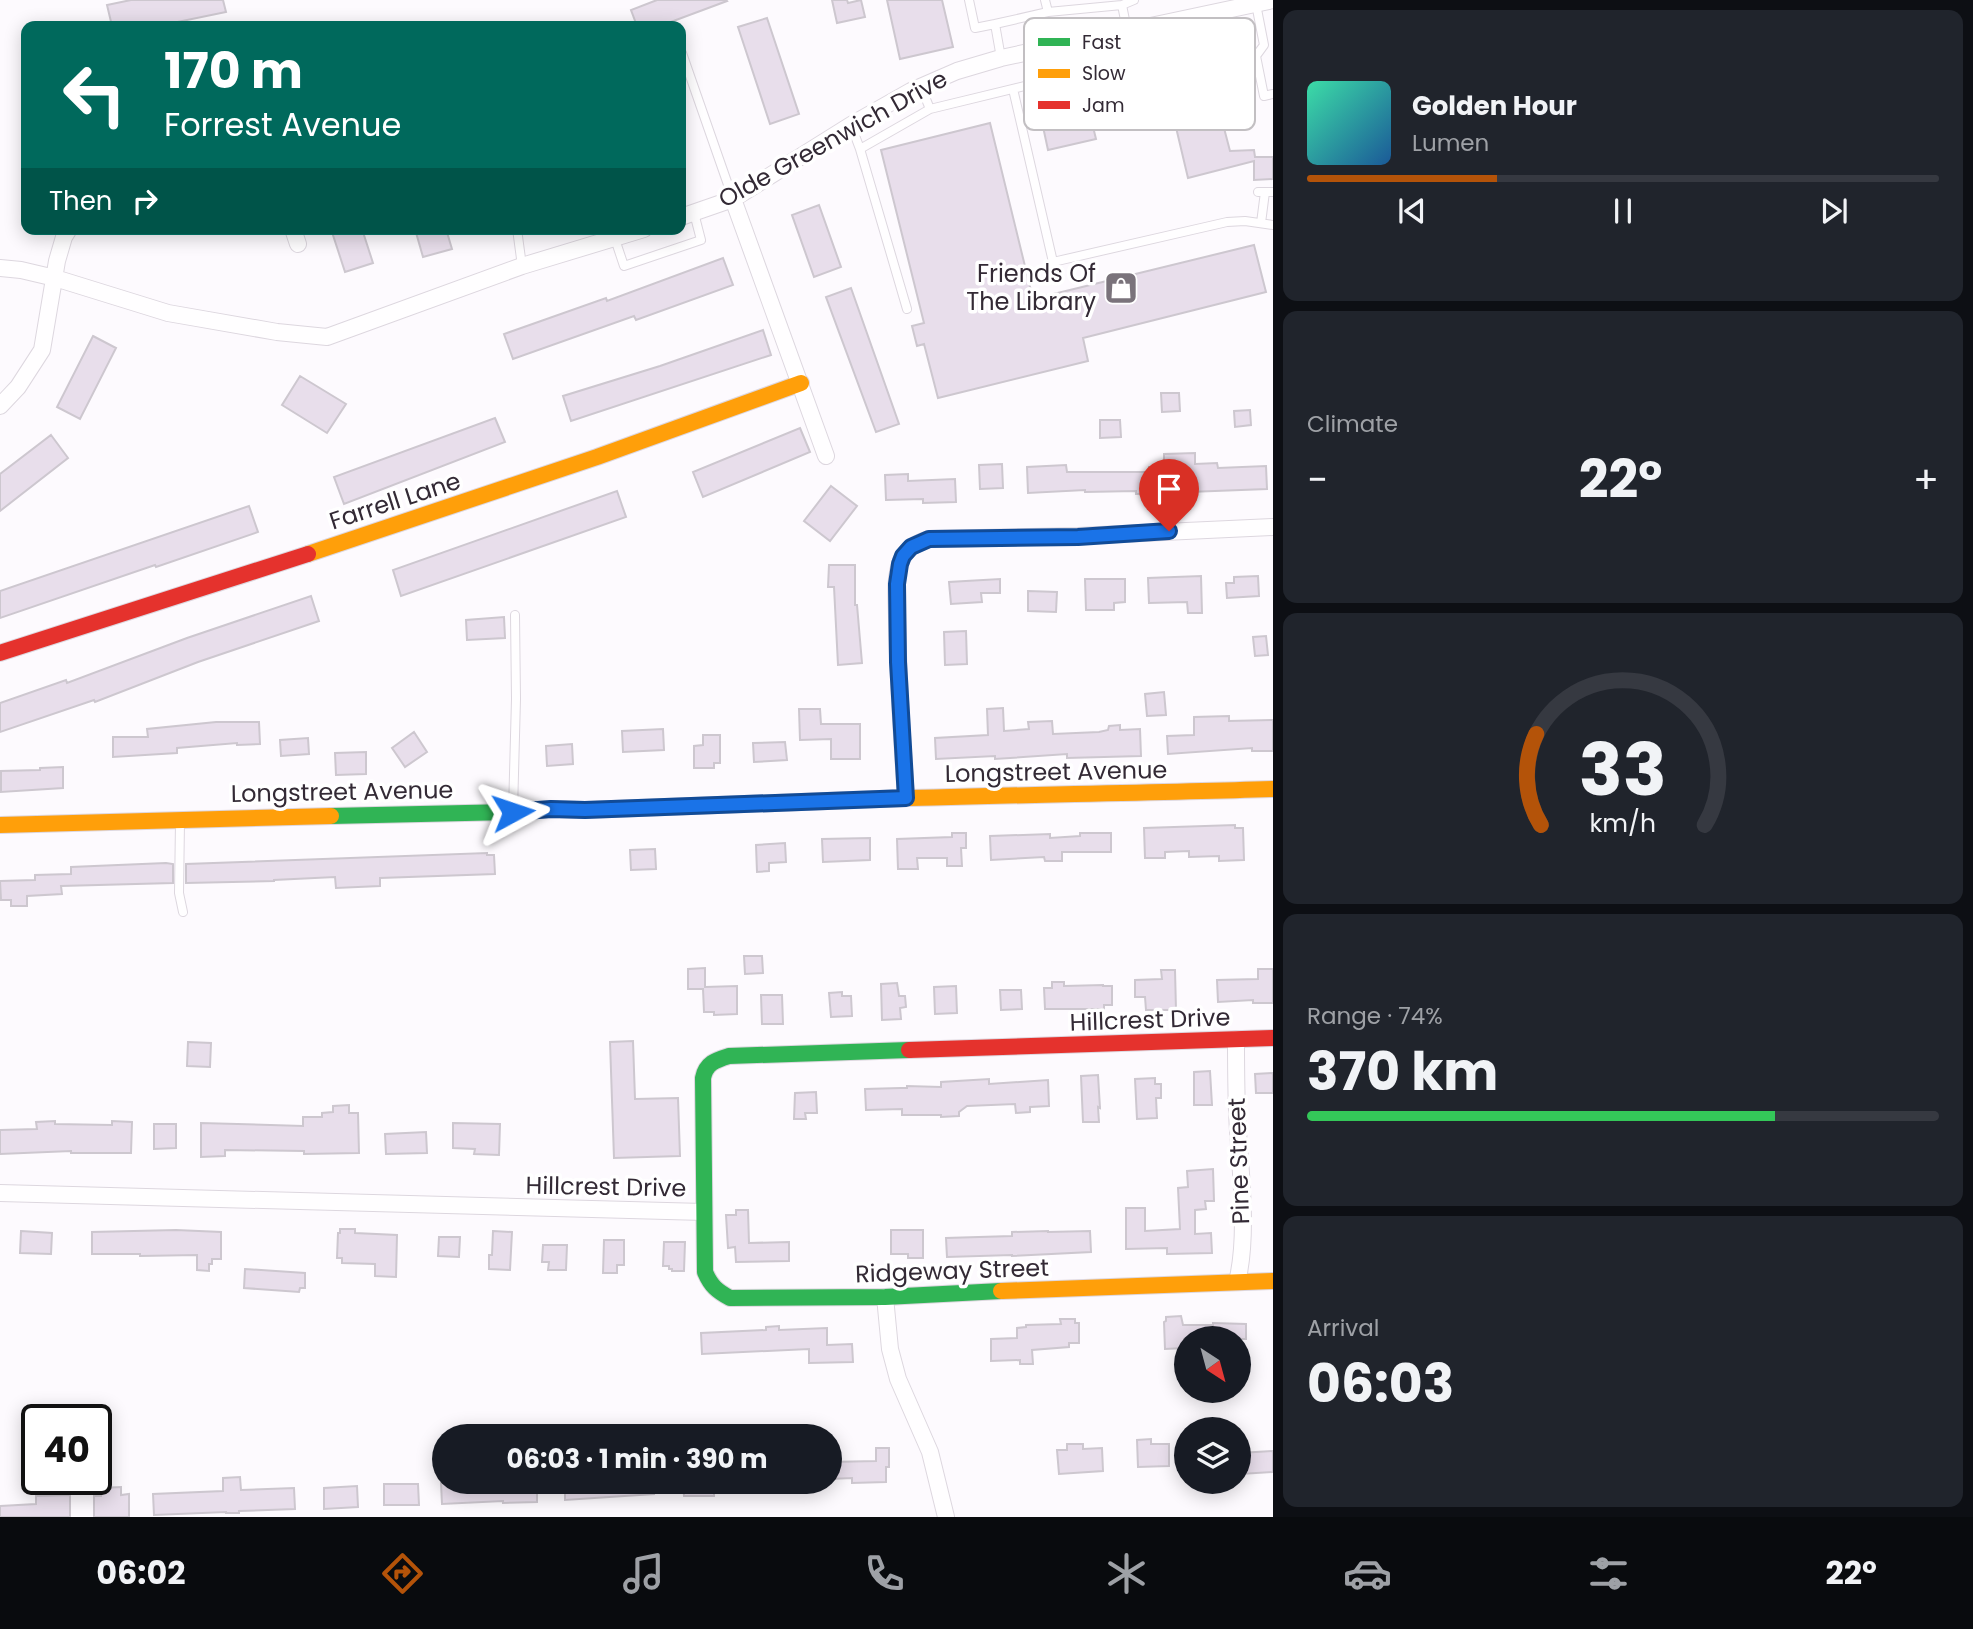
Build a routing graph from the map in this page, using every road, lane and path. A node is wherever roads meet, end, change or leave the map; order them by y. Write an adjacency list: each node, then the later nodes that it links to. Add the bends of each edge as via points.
1 (969, 0): 12 (lane, via 975,28)
2 (1045, 0): 8 (lane)
3 (1134, 0): 6 (lane)
4 (1273, 0): 5 (street, Olde Greenwich Drive)
5 (1256, 4): 7 (street, Olde Greenwich Drive); 13 (lane)
6 (1122, 5): 8 (lane); 9 (lane)
7 (1229, 9): 10 (street, Olde Greenwich Drive); 11 (lane)
8 (1048, 12): 12 (lane)
9 (1125, 18)
10 (1186, 18)
11 (1225, 18)
12 (995, 24): 15 (lane)
13 (1268, 44): 20 (lane, via 1256,56 1264,96)
14 (1024, 53): 15 (street, Olde Greenwich Drive)
15 (1001, 58): 17 (street, Olde Greenwich Drive)
16 (686, 65): 25 (lane)
17 (921, 86): 21 (lane); 22 (street, Olde Greenwich Drive)
18 (1024, 86): 19 (lane)
19 (1013, 89): 21 (lane); 27 (lane, via 1054,262 1227,222)
20 (1273, 94)
21 (930, 110): 23 (lane)
22 (851, 125): 23 (lane); 25 (street, Olde Greenwich Drive)
23 (860, 149): 36 (lane)
24 (1265, 192): 27 (lane)
25 (733, 200): 26 (street, Olde Greenwich Drive); 37 (street)
26 (687, 215): 32 (lane, via 701,240 624,266)
27 (1261, 223): 28 (lane)
28 (1273, 225)
29 (65, 235): 35 (street)
30 (518, 235): 33 (lane)
31 (627, 235): 32 (street)
32 (615, 239): 33 (street)
33 (522, 266): 35 (street, via 327,337 168,313)
34 (0, 268): 35 (street)
35 (55, 278): 38 (street, via 42,350)
36 (907, 309)
37 (801, 383): 39 (street); 42 (street, Farrell Lane, via 560,470)
38 (0, 406)
39 (826, 456)
40 (1273, 527): 44 (street, via 929,539 911,547 900,564 897,584)
41 (515, 615): 45 (lane)
42 (0, 653)
43 (1273, 789): 44 (street, Longstreet Avenue)
44 (906, 798): 45 (street, Longstreet Avenue)
45 (513, 812): 46 (street, Longstreet Avenue)
46 (180, 819): 47 (street, Longstreet Avenue); 48 (lane)
47 (0, 825)
48 (183, 912)
49 (1273, 1038): 50 (street, Hillcrest Drive)
50 (1236, 1039): 52 (street, Hillcrest Drive, via 712,1060 703,1078); 54 (street, Pine Street, via 1242,1188)
51 (0, 1193): 52 (street, Hillcrest Drive)
52 (704, 1212): 55 (street, Ridgeway Street, via 705,1272 709,1283 725,1297)
53 (1273, 1281): 54 (street, Ridgeway Street)
54 (1237, 1282): 55 (street, Ridgeway Street)
55 (885, 1297): 56 (street, via 898,1379 930,1452)
56 (946, 1517)

